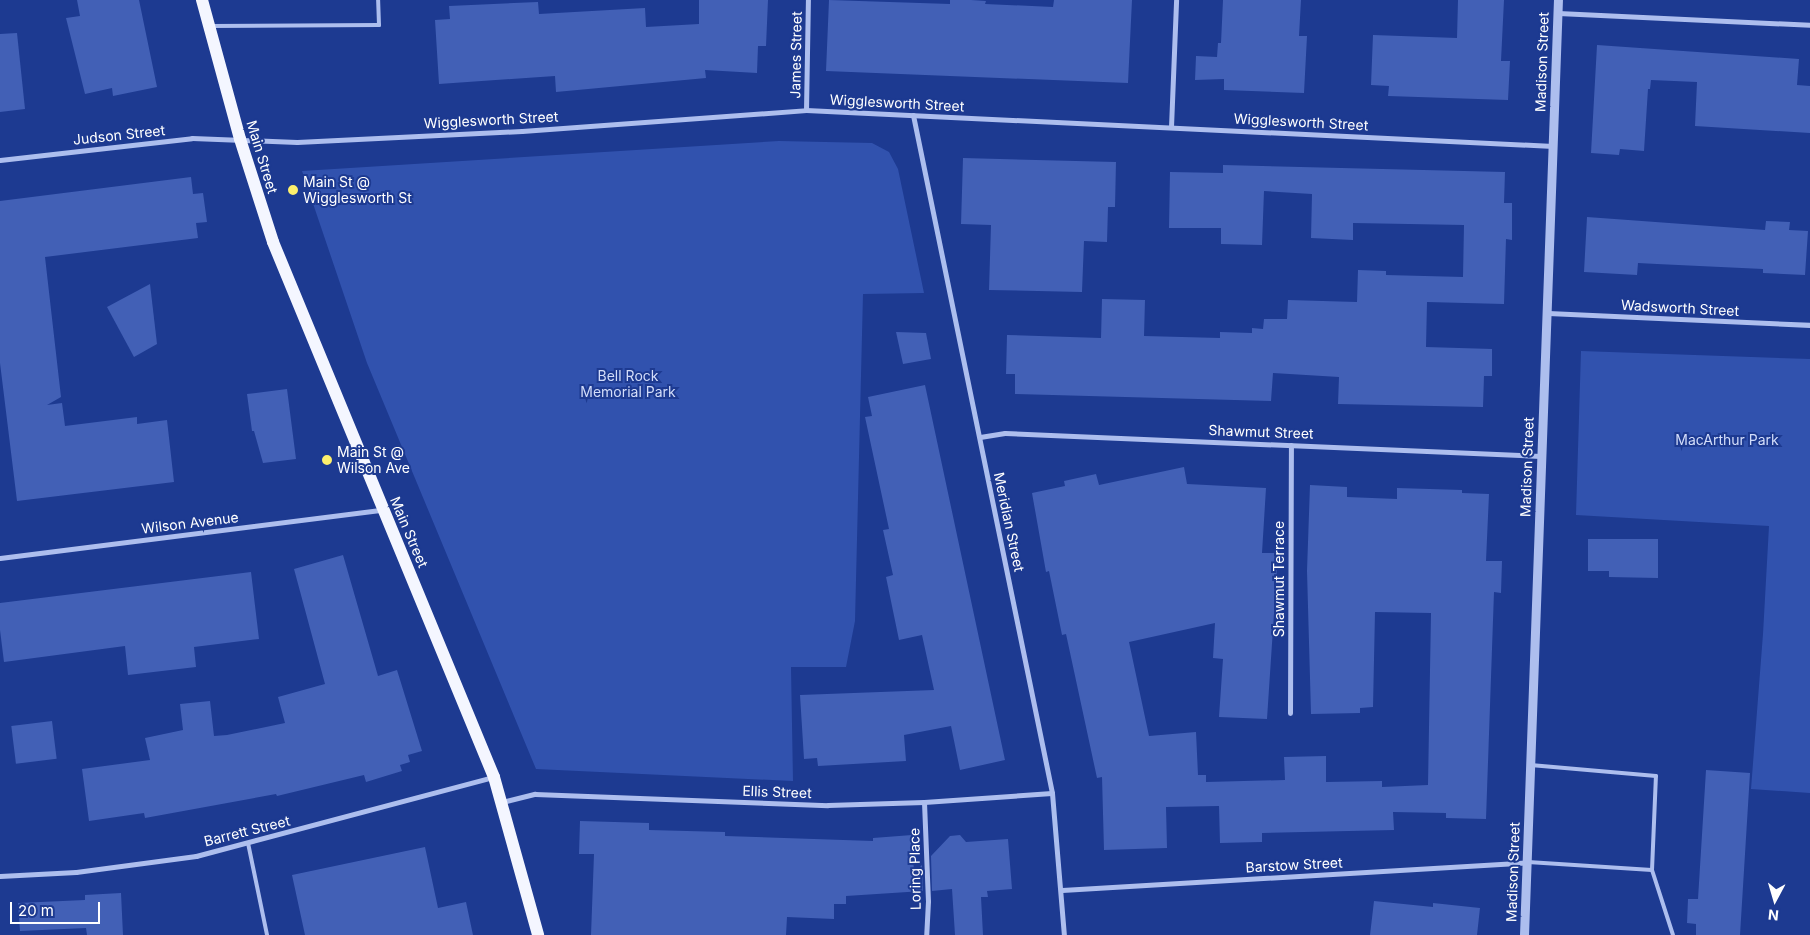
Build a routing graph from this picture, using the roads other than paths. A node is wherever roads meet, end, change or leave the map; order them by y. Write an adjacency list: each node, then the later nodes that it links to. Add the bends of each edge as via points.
1 (202, 0): 8 (main road, Main Street)
2 (378, 0): 8 (lane, via 379,25)
3 (808, 0): 9 (street, James Street)
4 (1176, 0): 11 (street)
5 (1558, 0): 6 (street, Madison Street)
6 (1558, 13): 7 (street); 13 (street, Madison Street)
7 (1810, 25)
8 (209, 26): 12 (main road, Main Street)
9 (806, 110): 10 (street, Wigglesworth Street); 12 (street, Wigglesworth Street, via 532,130 297,142)
10 (913, 115): 11 (street, Wigglesworth Street); 17 (street, Meridian Street)
11 (1171, 127): 13 (street, Wigglesworth Street)
12 (240, 138): 14 (street, Judson Street, via 192,138); 20 (main road, Main Street, via 273,242)
13 (1553, 146): 15 (street, Madison Street)
14 (0, 160)
15 (1548, 313): 16 (street, Wadsworth Street); 19 (street, Madison Street)
16 (1810, 325)
17 (980, 437): 18 (street, Shawmut Street, via 1005,433); 25 (street, Meridian Street)
18 (1291, 445): 19 (street, Shawmut Street); 22 (street, Shawmut Terrace)
19 (1541, 456): 23 (street, Madison Street)
20 (383, 510): 21 (street, Wilson Avenue); 24 (main road, Main Street)
21 (0, 558)
22 (1290, 713)
23 (1530, 765): 29 (street, Madison Street); 30 (lane, via 1656,776)
24 (494, 777): 26 (main road, Main Street); 28 (street, Barrett Street)
25 (1052, 793): 27 (street, Ellis Street); 32 (street, Meridian Street)
26 (502, 802): 27 (street, Ellis Street, via 535,794 828,805); 34 (main road, Main Street)
27 (924, 802): 35 (street, Loring Place, via 928,900)
28 (248, 843): 31 (street, Barrett Street, via 196,856 128,866); 33 (lane)
29 (1527, 862): 30 (lane); 32 (street, Barstow Street); 37 (street, Madison Street)
30 (1652, 870): 38 (lane)
31 (0, 876)
32 (1062, 890): 36 (street, Meridian Street)
33 (267, 935)
34 (538, 935)
35 (926, 935)
36 (1064, 935)
37 (1524, 935)
38 (1673, 935)

